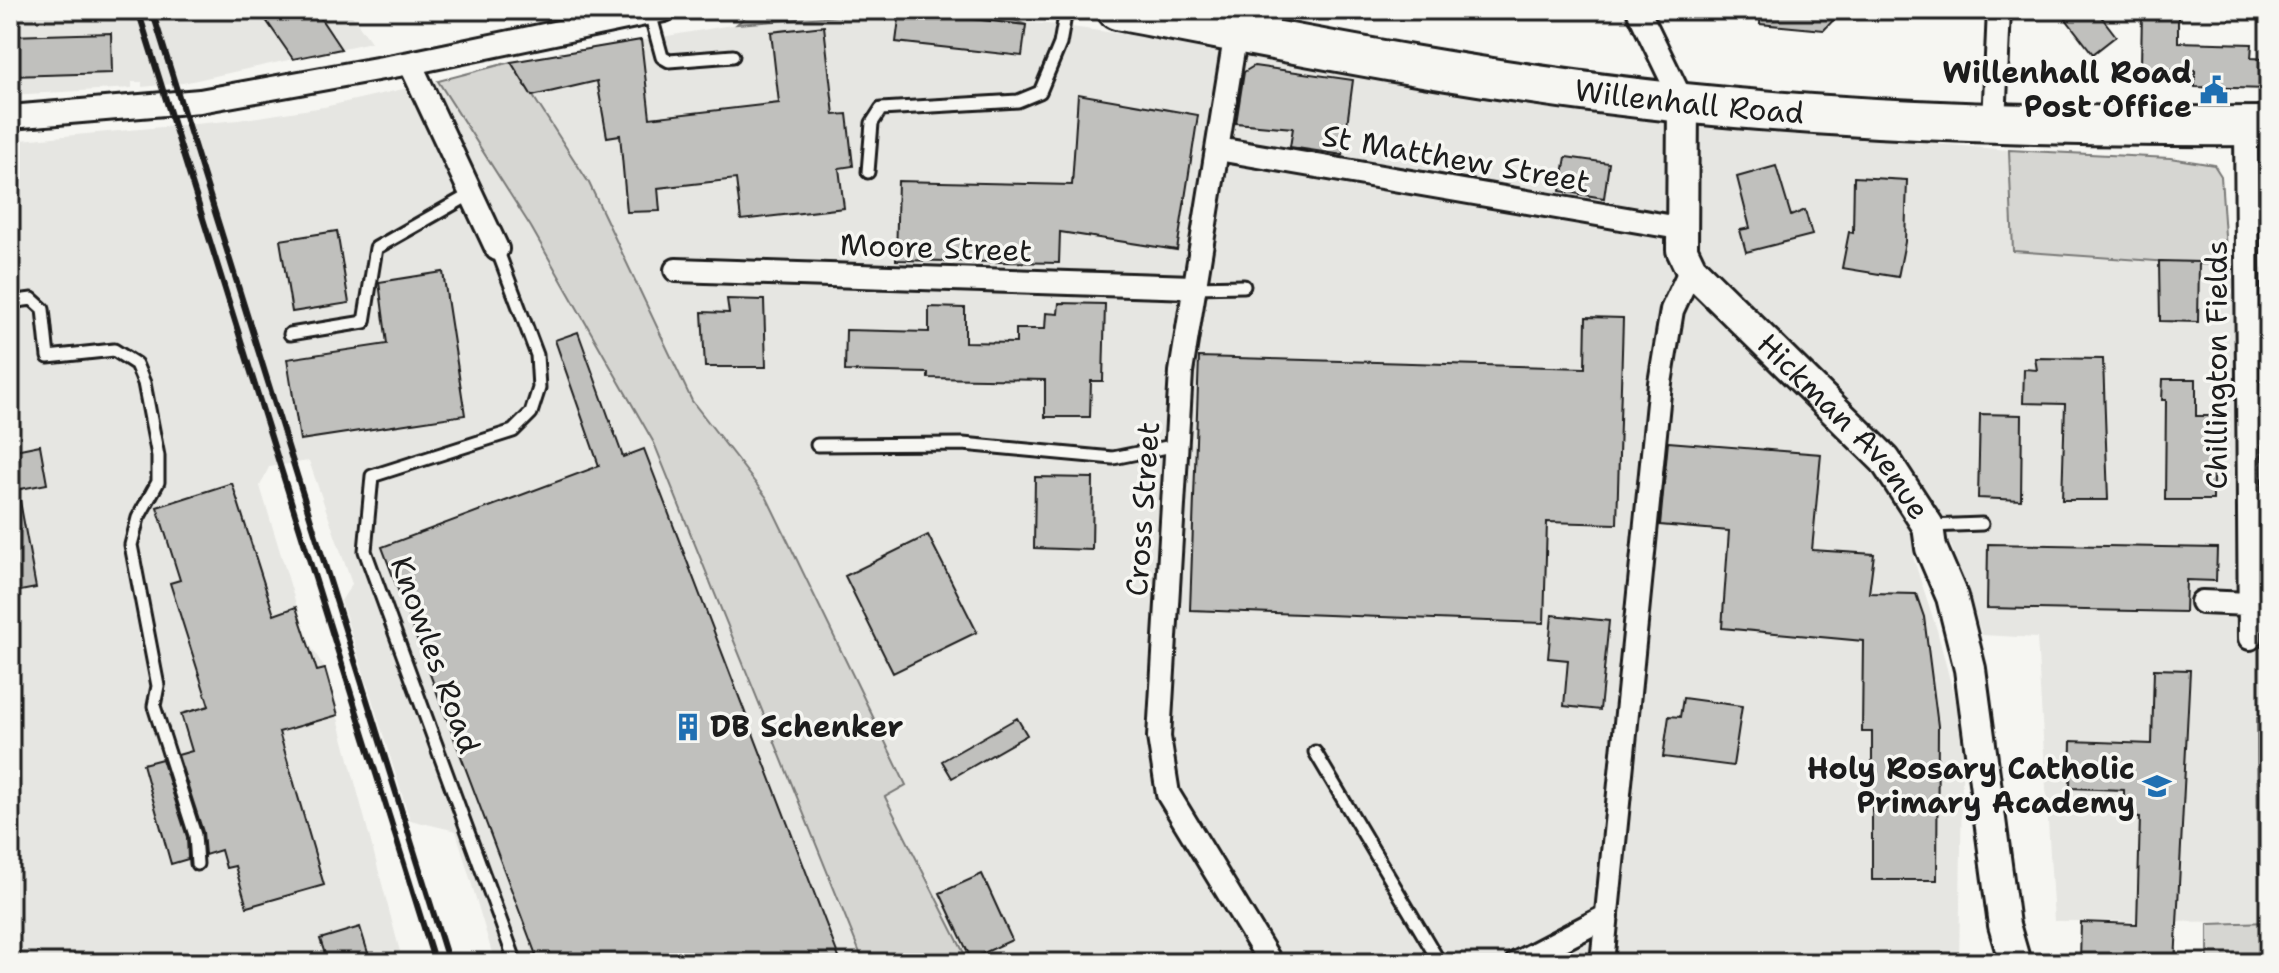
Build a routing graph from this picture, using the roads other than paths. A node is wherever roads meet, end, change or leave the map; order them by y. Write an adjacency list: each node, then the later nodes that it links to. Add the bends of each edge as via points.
1 (1066, 10): 16 (lane, via 1060,44 1040,92 1018,101 881,109 872,123)
2 (1117, 10): 7 (highway, Willenhall Road)
3 (1638, 10): 11 (street)
4 (1999, 10): 13 (street)
5 (657, 11): 6 (street); 9 (lane, via 662,57 669,61)
6 (587, 17): 10 (street)
7 (1192, 17): 8 (highway, Willenhall Road)
8 (1236, 32): 11 (highway, Willenhall Road); 15 (street, Cross Street)
9 (733, 56)
10 (410, 63): 12 (street, via 200,101); 17 (street, Knowles Road)
11 (1683, 103): 13 (highway, Willenhall Road); 18 (street)
12 (10, 117)
13 (1994, 123): 14 (highway, Willenhall Road)
14 (2258, 126): 30 (street, Chillington Fields)
15 (1218, 149): 18 (street, St Matthew Street); 23 (street, Cross Street)
16 (868, 172)
17 (471, 194): 19 (street, Knowles Road); 25 (lane, via 376,248 364,322)
18 (1685, 229): 20 (street, via 1682,250)
19 (497, 249): 37 (lane, Knowles Road, via 537,355 539,388 531,413 513,431 372,476 365,551)
20 (1691, 269): 29 (street, Hickman Avenue, via 1885,460); 36 (street, via 1672,310 1660,383)
21 (676, 270): 23 (street, Moore Street)
22 (1244, 286): 23 (lane)
23 (1193, 287): 27 (street, Cross Street)
24 (10, 302): 35 (lane, via 32,299 43,309 48,357 114,350 136,364 144,383 158,482 138,518 131,545 158,686 154,706 195,835)
25 (290, 334)
26 (817, 445): 27 (lane, via 963,444 1113,458)
27 (1177, 445): 38 (street, Cross Street, via 1159,737 1168,794)
28 (1982, 524): 29 (lane)
29 (1928, 526): 42 (street, Hickman Avenue, via 1970,669 2004,925)
30 (2259, 551): 32 (street, Chillington Fields)
31 (2202, 602): 32 (street)
32 (2249, 604): 33 (street, Chillington Fields)
33 (2250, 638)
34 (1315, 752): 39 (lane)
35 (197, 864)
36 (1607, 916): 40 (street); 41 (street)
37 (516, 963)
38 (1271, 963)
39 (1440, 963)
40 (1517, 963)
41 (1602, 963)
42 (2015, 963)

